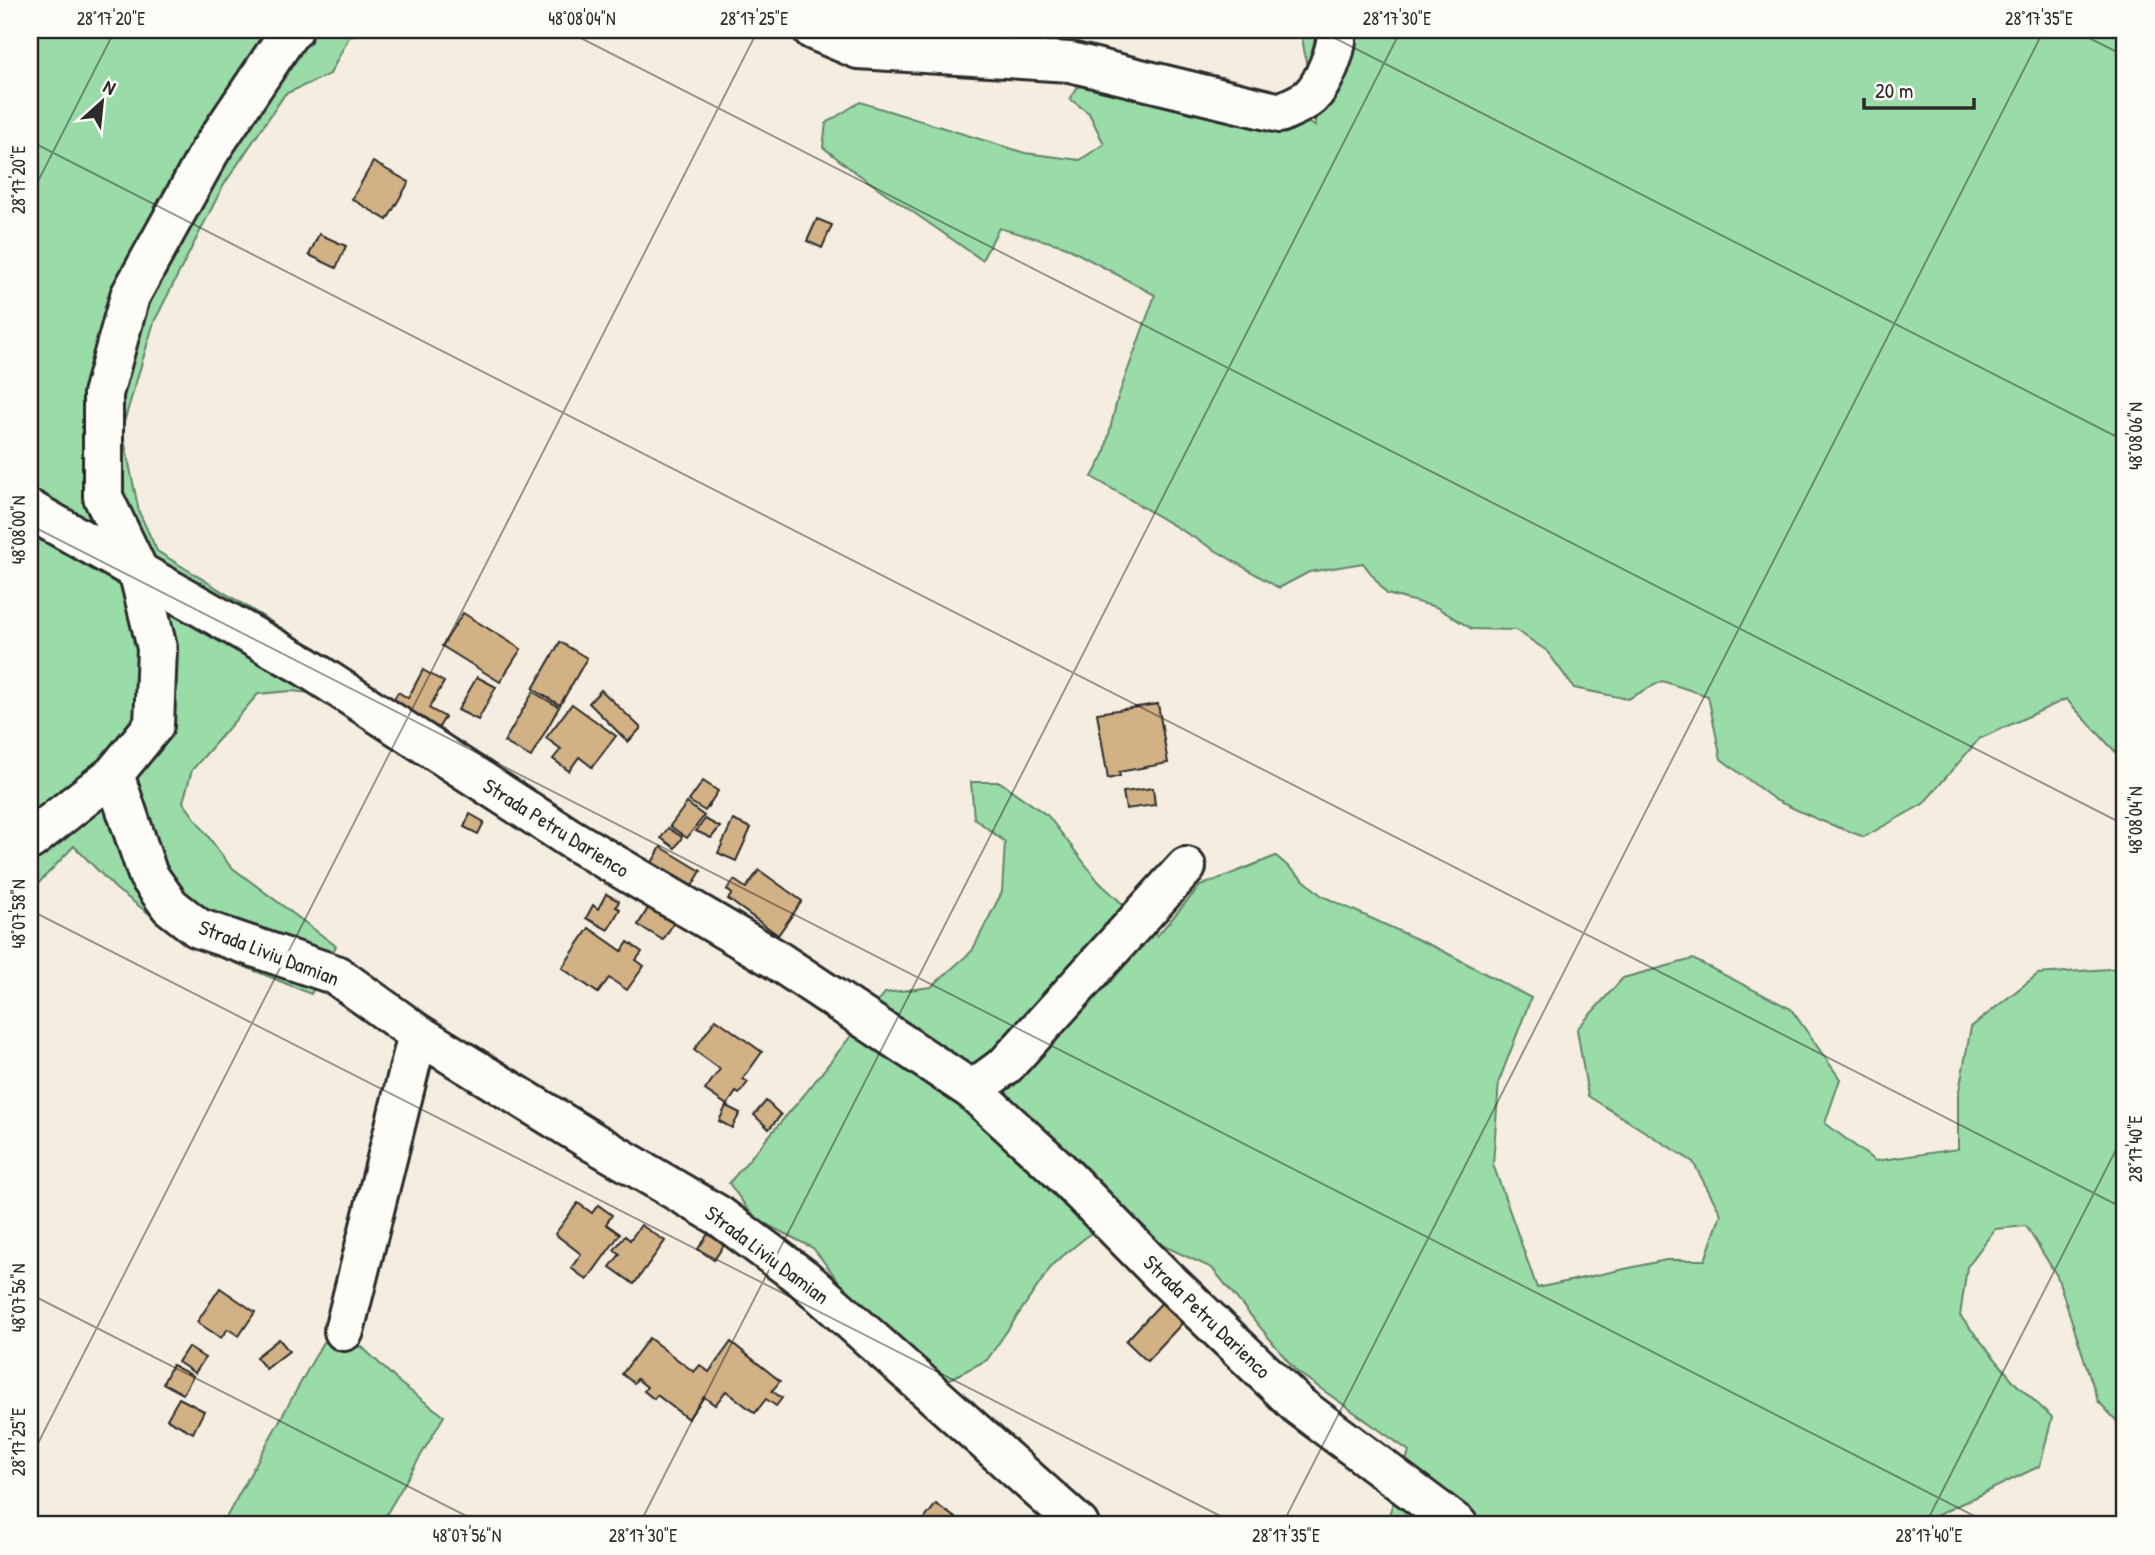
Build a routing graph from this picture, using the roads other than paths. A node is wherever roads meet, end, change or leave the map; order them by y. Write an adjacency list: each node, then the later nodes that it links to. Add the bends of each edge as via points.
1 (293, 30): 5 (street, via 210,151 130,296 103,394 103,497)
2 (813, 30): 3 (street, via 858,49 1070,62 1280,113 1310,96 1329,68)
3 (1336, 30)
4 (30, 510): 5 (street, Strada Petru Darienco)
5 (138, 570): 6 (street, via 157,649 154,725); 10 (street, Strada Petru Darienco, via 305,666 571,839 772,957)
6 (114, 774): 7 (street); 9 (street, Strada Liviu Damian, via 148,875 170,906 198,928 335,975)
7 (30, 840)
8 (1186, 867): 10 (street, via 1006,1065)
9 (418, 1034): 11 (street); 12 (street, Strada Liviu Damian, via 718,1215 761,1246 803,1278)
10 (972, 1090): 13 (street, Strada Petru Darienco, via 1299,1406)
11 (344, 1331)
12 (1079, 1525)
13 (1458, 1525)

